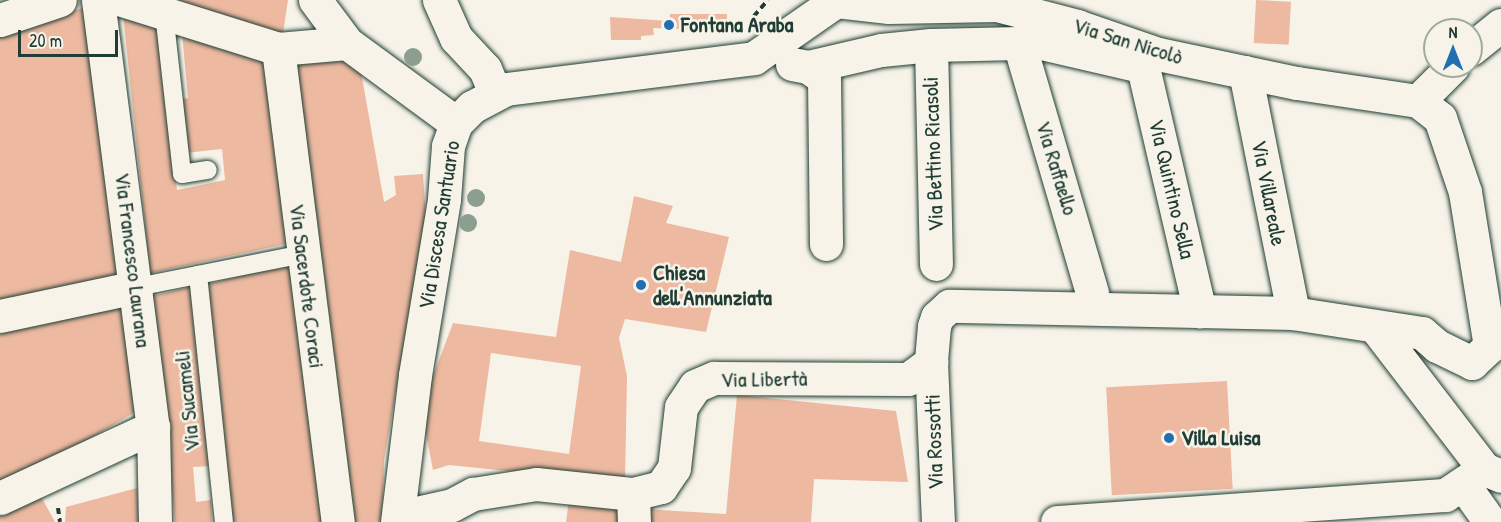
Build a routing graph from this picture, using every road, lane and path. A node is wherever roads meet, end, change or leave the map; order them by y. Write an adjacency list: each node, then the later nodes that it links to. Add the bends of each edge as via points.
1 (60, 0): 9 (street)
2 (98, 0): 29 (street, Via Francesco Laurana)
3 (122, 0): 8 (street)
4 (315, 0): 12 (street)
5 (439, 0): 21 (street, via 456,38 485,69)
6 (836, 1): 7 (street, Via San Nicolò, via 889,7); 16 (street, Via Discesa Santuario)
7 (931, 2): 17 (street, Via San Nicolò, via 1020,10)
8 (164, 13): 15 (street); 24 (lane, via 182,174)
9 (0, 20)
10 (1501, 25): 11 (street)
11 (1483, 39)
12 (348, 43): 15 (street); 23 (street)
13 (1018, 43): 14 (street); 17 (street, via 1041,43); 30 (street, Via Raffaello)
14 (930, 45): 18 (street, via 860,54); 27 (street, Via Bettino Ricasoli)
15 (278, 49): 26 (street, Via Sacerdote Coraci)
16 (754, 58): 18 (street); 21 (street, Via Discesa Santuario)
17 (1150, 61): 19 (street, Via San Nicolò); 31 (street, Via Quintino Sella)
18 (808, 67): 25 (street, via 824,78)
19 (1245, 72): 22 (street, Via San Nicolò); 32 (street, Via Villareale)
20 (1441, 78): 22 (street)
21 (495, 93): 23 (street, Via Discesa Santuario)
22 (1418, 100): 34 (street, via 1440,118 1465,192 1490,346 1472,363 1437,346 1422,333)
23 (456, 123): 43 (street, Via Discesa Santuario, via 448,146 444,200 415,375)
24 (208, 170)
25 (826, 244)
26 (303, 254): 28 (lane); 47 (street, Via Sacerdote Coraci)
27 (936, 264)
28 (198, 275): 29 (lane); 46 (lane, Via Sucameli)
29 (137, 287): 33 (street); 36 (street, Via Francesco Laurana)
30 (1095, 302): 31 (street); 35 (street, Via Rossotti, via 949,306 934,326)
31 (1200, 311): 32 (street)
32 (1293, 314): 34 (street)
33 (0, 316)
34 (1376, 328): 37 (street)
35 (931, 362): 39 (street, Via Libertà, via 908,379 714,378 695,386 681,407 674,468 661,487); 48 (street, Via Rossotti)
36 (153, 427): 38 (street); 45 (street, Via Francesco Laurana)
37 (1483, 476): 40 (street, via 1445,495); 50 (street)
38 (0, 498)
39 (633, 508): 41 (street, via 536,484 473,494)
40 (1386, 512): 42 (street)
41 (452, 513): 43 (street)
42 (1236, 517): 44 (street)
43 (397, 519)
44 (1091, 521): 49 (street)
45 (155, 522)
46 (224, 522)
47 (338, 522)
48 (938, 522)
49 (1057, 522)
50 (1490, 522)

